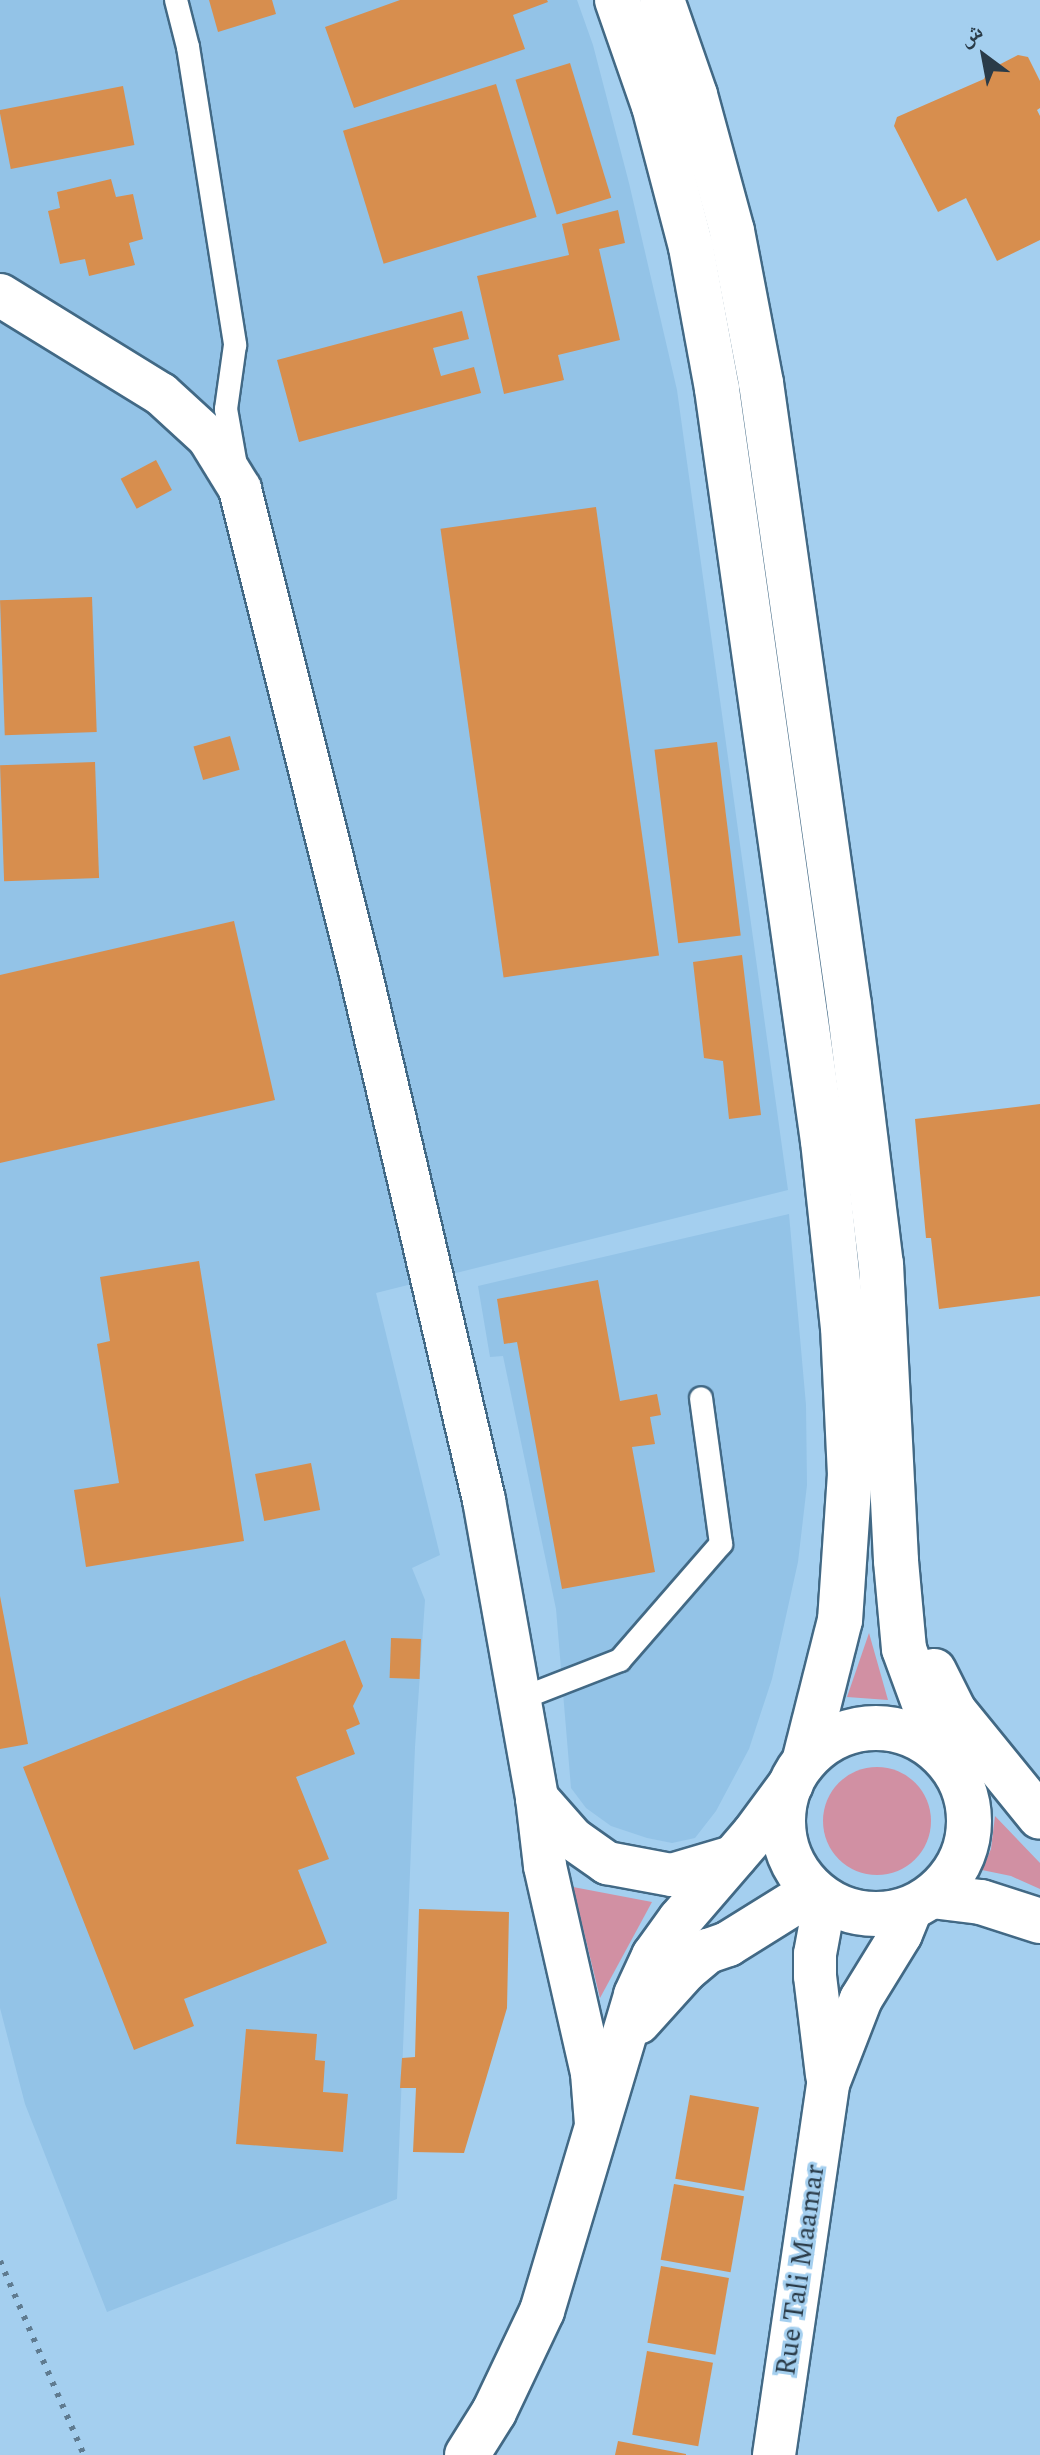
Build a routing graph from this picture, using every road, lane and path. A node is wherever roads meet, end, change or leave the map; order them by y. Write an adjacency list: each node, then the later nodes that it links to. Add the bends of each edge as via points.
1 (176, 0): 5 (lane, via 235,345 226,409)
2 (617, 0): 10 (main road, via 654,106 688,233 714,375 823,1141 843,1327 850,1474 840,1620)
3 (662, 0): 7 (main road, via 695,95 732,231 761,383 881,1264)
4 (0, 295): 5 (street, via 161,394 208,437)
5 (240, 489): 8 (street, via 484,1500)
6 (701, 1398): 8 (lane, via 721,1544 620,1660)
7 (896, 1561): 9 (main road, via 904,1649); 12 (main road, via 954,1711)
8 (520, 1699): 11 (street)
9 (949, 1763): 10 (main road, via 922,1740 898,1730 872,1728 823,1745); 12 (main road); 15 (main road, via 964,1789 969,1828 958,1866)
10 (797, 1773): 13 (main road); 14 (main road, via 782,1827 795,1868)
11 (537, 1798): 13 (street, via 573,1839 607,1863 672,1875); 19 (street, via 550,1892 592,2073)
12 (1040, 1819)
13 (736, 1856): 17 (main road, via 654,1956)
14 (819, 1895): 15 (main road, via 867,1915); 17 (main road, via 708,1951); 18 (street, via 815,1965)
15 (922, 1902): 16 (main road, via 981,1902); 18 (street, via 861,1999)
16 (1040, 1921)
17 (623, 2039): 19 (main road)
18 (828, 2084): 21 (street, Rue Tali Maamar)
19 (596, 2124): 20 (main road, via 542,2311 494,2412)
20 (467, 2455)
21 (774, 2455)

